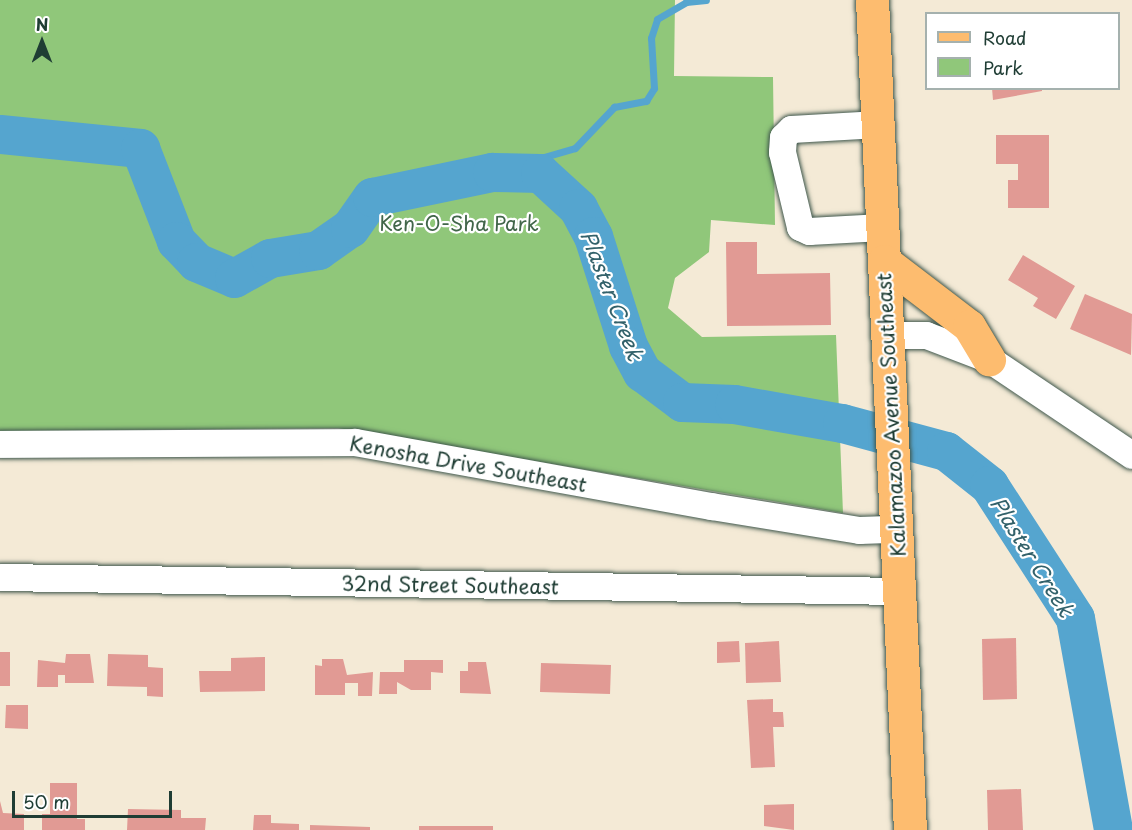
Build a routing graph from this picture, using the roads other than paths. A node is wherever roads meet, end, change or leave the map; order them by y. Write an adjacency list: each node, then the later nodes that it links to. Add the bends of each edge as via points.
1 (872, 0): 2 (main road, Kalamazoo Avenue Southeast)
2 (878, 124): 3 (main road, Kalamazoo Avenue Southeast); 3 (street, via 791,129 783,137 782,153 800,226 809,231)
3 (882, 227): 4 (main road, Kalamazoo Avenue Southeast)
4 (884, 261): 5 (main road, Kalamazoo Avenue Southeast); 6 (main road, via 969,326)
5 (889, 335): 6 (street, via 926,335); 9 (main road, Kalamazoo Avenue Southeast)
6 (989, 359): 8 (street)
7 (0, 444): 9 (street, Kenosha Drive Southeast, via 355,442 859,530)
8 (1132, 455)
9 (896, 529): 11 (main road, Kalamazoo Avenue Southeast)
10 (0, 577): 11 (street, 32nd Street Southeast)
11 (900, 591): 12 (main road, Kalamazoo Avenue Southeast)
12 (910, 830)

